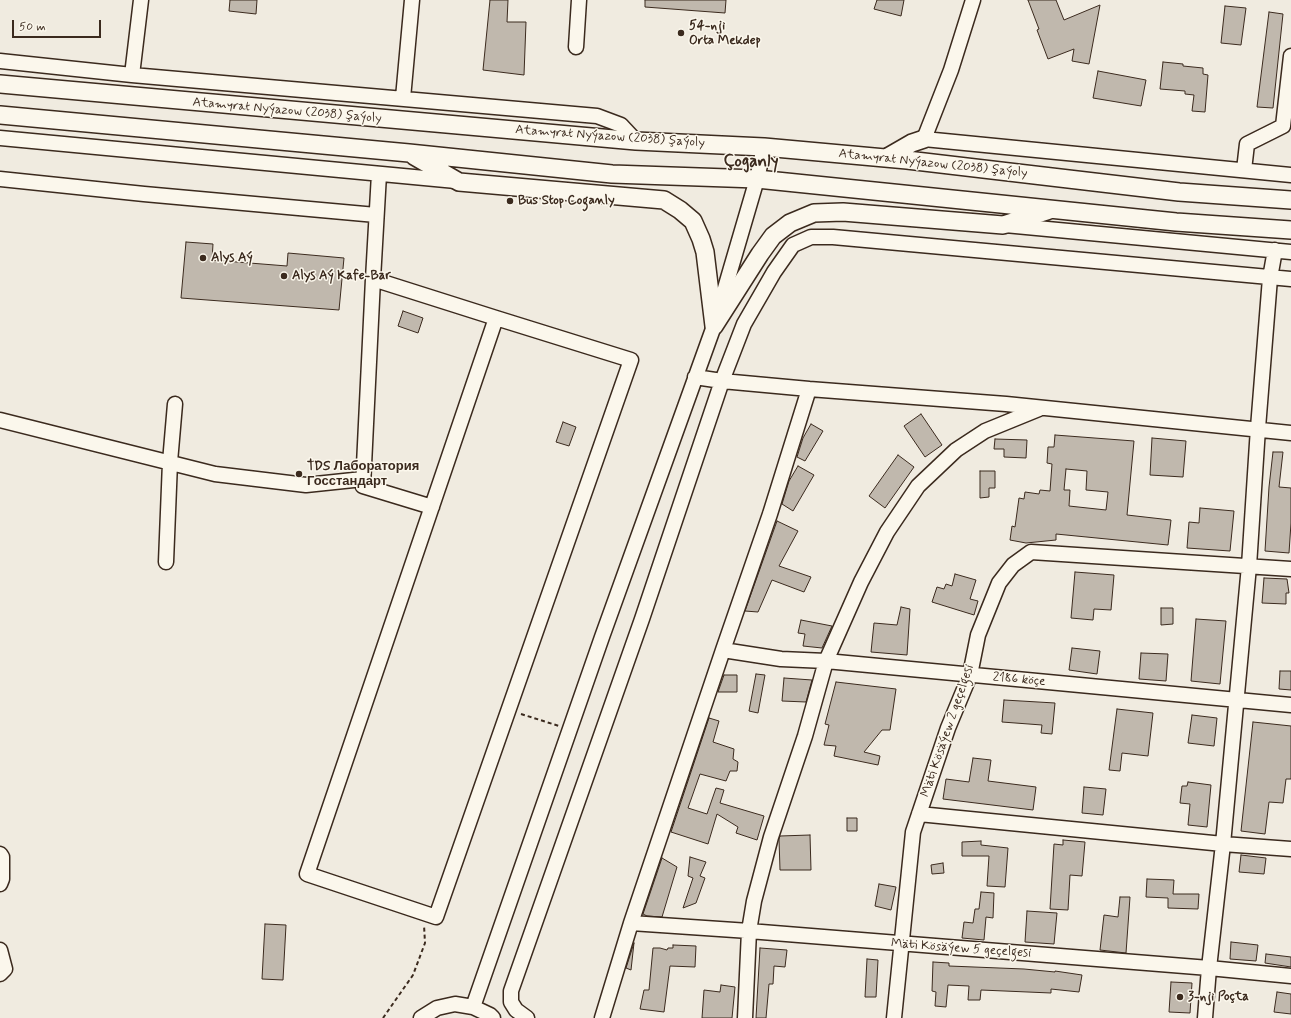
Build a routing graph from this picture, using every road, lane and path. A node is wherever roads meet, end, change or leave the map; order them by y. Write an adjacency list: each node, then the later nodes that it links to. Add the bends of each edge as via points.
1 (142, 0): 8 (street)
2 (412, 0): 10 (street)
3 (579, 0): 5 (street)
4 (973, 0): 13 (street, via 951,70)
5 (576, 47)
6 (1291, 56): 18 (street, via 1283,126 1247,144)
7 (0, 61): 8 (street)
8 (132, 74): 10 (street)
9 (0, 84): 14 (main road, Atamyrat Nyýazow (2038) şaýoly)
10 (403, 98): 14 (street, via 597,116 621,125)
11 (0, 116): 16 (main road)
12 (0, 138): 19 (street)
13 (924, 139): 17 (main road); 18 (street)
14 (636, 141): 15 (main road, Atamyrat Nyýazow (2038) şaýoly)
15 (764, 147): 17 (main road, Atamyrat Nyýazow (2038) şaýoly); 23 (street)
16 (409, 153): 20 (main road); 24 (main road)
17 (886, 158): 27 (main road, Atamyrat Nyýazow (2038) şaýoly, via 1179,192)
18 (1244, 170): 21 (street)
19 (379, 174): 24 (street); 29 (street)
20 (612, 174): 23 (main road); 26 (main road)
21 (1291, 175)
22 (0, 179): 29 (street)
23 (757, 179): 25 (main road); 39 (street)
24 (459, 182): 26 (main road)
25 (863, 189): 28 (main road); 30 (main road)
26 (569, 192): 39 (main road, via 664,200 693,221 705,252)
27 (1291, 200)
28 (1052, 209): 31 (main road); 32 (main road, via 1176,222)
29 (376, 214): 36 (street)
30 (918, 218): 31 (main road); 39 (main road, via 843,212 814,213 790,223 773,236)
31 (1003, 225): 33 (street)
32 (1291, 230)
33 (1275, 250): 34 (street); 35 (street)
34 (1291, 252)
35 (1270, 278): 37 (street); 41 (street, via 811,237 794,245 774,272 744,324); 46 (street)
36 (372, 279): 38 (street); 49 (street)
37 (1291, 279)
38 (496, 318): 50 (street); 59 (street, via 631,360)
39 (714, 326): 40 (street)
40 (695, 377): 41 (street); 60 (street)
41 (722, 381): 42 (street); 78 (street, via 642,620 511,991 511,1002 516,1010)
42 (809, 389): 44 (street); 54 (street, via 770,514)
43 (175, 404): 48 (street)
44 (1041, 408): 46 (street); 55 (street, via 985,431 956,450 918,486 887,532 861,582)
45 (0, 420): 48 (street)
46 (1258, 428): 47 (street); 52 (street)
47 (1291, 433)
48 (170, 462): 49 (street, via 215,474 306,485); 51 (street)
49 (363, 478): 50 (street, via 363,486)
50 (432, 507): 66 (street, via 307,874)
51 (166, 562)
52 (1249, 566): 53 (street, Mäti Kösäýew 2 geçelgesi); 56 (street, Mäti Kösäýew 2 geçelgesi, via 1031,552 1013,566 999,583 978,635); 57 (street)
53 (1291, 569)
54 (723, 650): 55 (street, 2186 köçe); 67 (street)
55 (826, 661): 56 (street, 2186 köçe); 68 (street, via 805,736 771,837 754,902)
56 (970, 675): 57 (street, 2186 köçe); 61 (street, Mäti Kösäýew 2 geçelgesi, via 948,728)
57 (1237, 700): 58 (street, 2186 köçe); 62 (street)
58 (1291, 705)
59 (508, 710): 60 (path); 66 (street, via 436,917)
60 (570, 729): 74 (street)
61 (919, 814): 62 (street); 69 (street, Mäti Kösäýew 2 geçelgesi, via 913,832)
62 (1223, 844): 63 (street); 71 (street)
63 (1291, 849)
64 (0, 854): 65 (street)
65 (0, 884)
66 (423, 912): 75 (path, via 423,949 413,975)
67 (631, 923): 68 (street, Mäti Kösäýew 5 geçelgesi); 79 (street)
68 (750, 931): 69 (street, Mäti Kösäýew 5 geçelgesi); 80 (street)
69 (902, 944): 71 (street, Mäti Kösäýew 5 geçelgesi); 81 (street, Mäti Kösäýew 2 geçelgesi)
70 (0, 950): 72 (street, via 5,969)
71 (1209, 968): 73 (street, Mäti Kösäýew 5 geçelgesi); 82 (street)
72 (0, 974)
73 (1291, 976)
74 (474, 1007): 76 (street, via 455,1004 437,1008); 77 (street)
75 (383, 1018)
76 (421, 1018)
77 (493, 1018)
78 (527, 1018)
79 (602, 1018)
80 (745, 1018)
81 (894, 1018)
82 (1205, 1018)

